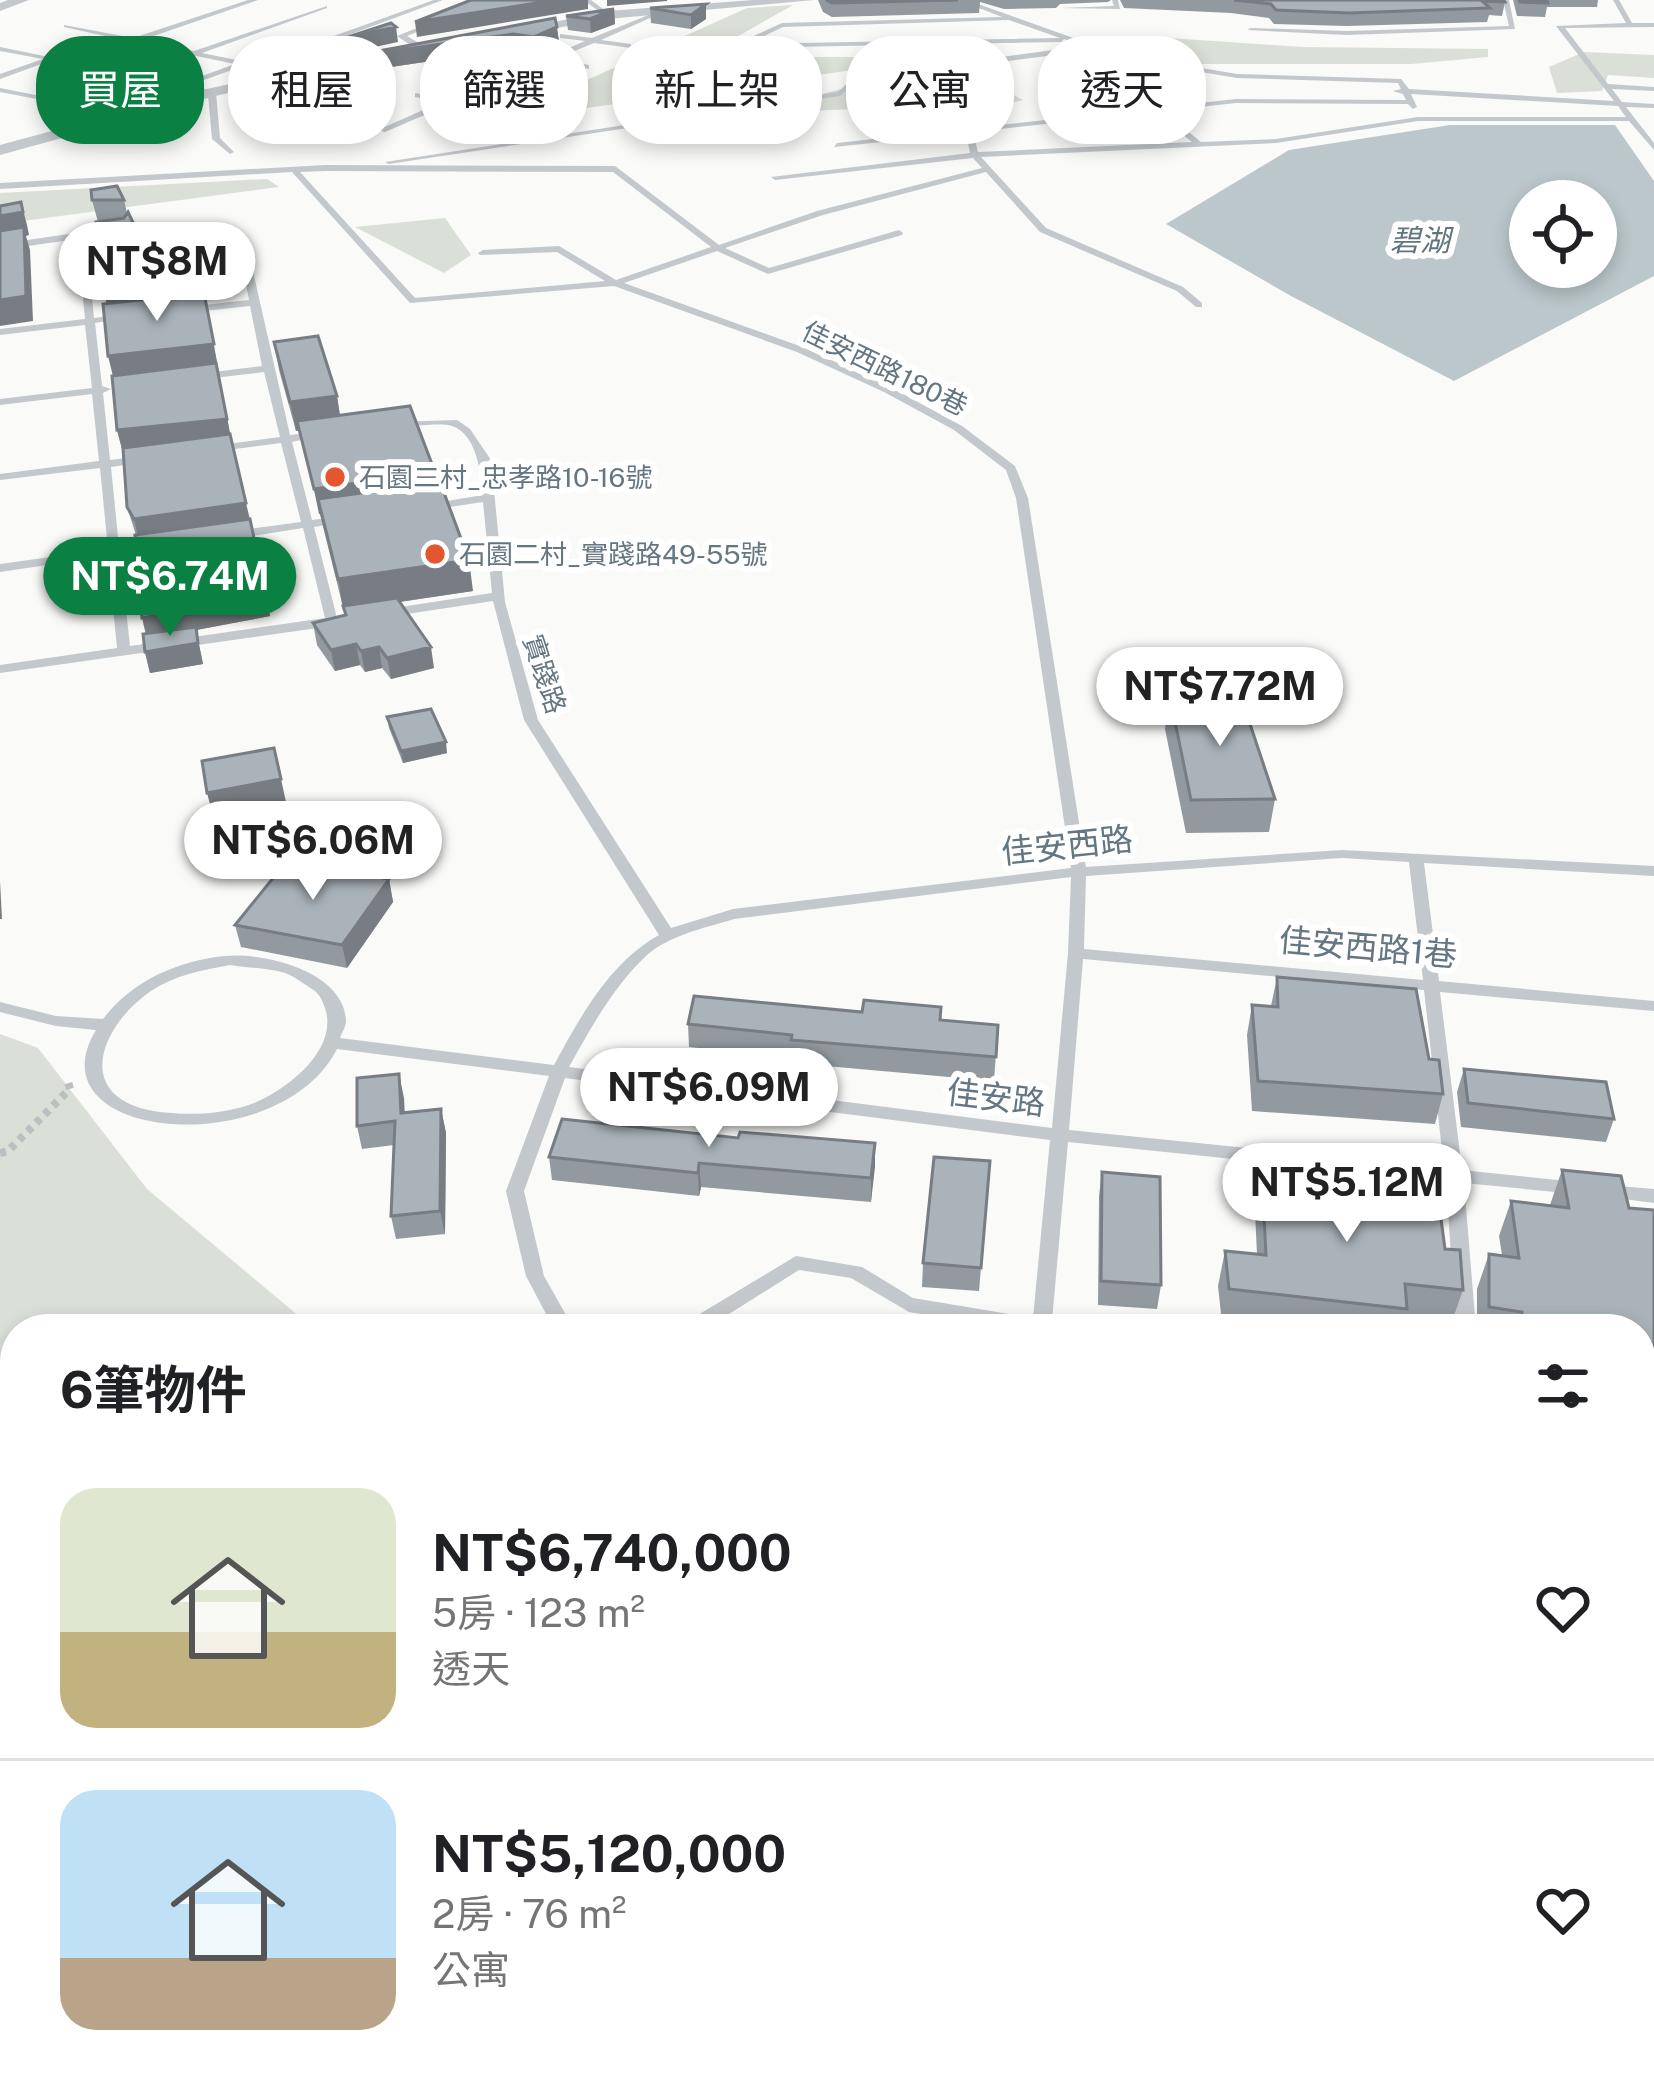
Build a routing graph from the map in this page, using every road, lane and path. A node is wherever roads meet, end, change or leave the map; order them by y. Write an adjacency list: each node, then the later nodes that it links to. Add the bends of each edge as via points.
1 (22, 0): 11 (street)
2 (255, 0): 24 (lane)
3 (440, 0): 25 (lane)
4 (586, 0): 15 (lane)
5 (807, 0): 10 (street)
6 (961, 0): 16 (lane)
7 (1115, 0): 13 (lane, via 1118,8)
8 (1506, 0): 21 (lane, via 1513,28)
9 (1616, 0): 18 (lane)
10 (717, 3): 14 (street)
11 (0, 7)
12 (325, 7): 34 (lane)
13 (1063, 8)
14 (665, 10): 15 (street); 29 (lane)
15 (608, 15): 22 (street)
16 (1019, 18): 26 (lane); 28 (lane, via 782,25 736,46)
17 (439, 22): 32 (lane, via 401,36)
18 (1629, 23): 19 (lane); 41 (lane, via 1560,26)
19 (1654, 25)
20 (66, 26): 23 (lane)
21 (1251, 30)
22 (501, 34)
23 (114, 36)
24 (146, 36)
25 (342, 36)
26 (1066, 36)
27 (588, 40): 29 (lane)
28 (1038, 40)
29 (593, 41): 30 (lane); 31 (lane)
30 (588, 43)
31 (612, 44)
32 (420, 47)
33 (0, 49): 35 (lane)
34 (204, 49)
35 (36, 55)
36 (1038, 55): 63 (lane)
37 (36, 63): 40 (lane)
38 (1206, 71): 39 (lane)
39 (1215, 72): 48 (lane, via 1247,88); 48 (lane, via 1401,81)
40 (0, 76)
41 (1607, 86): 43 (lane); 50 (lane)
42 (228, 88): 46 (street)
43 (1654, 89)
44 (0, 90): 47 (lane)
45 (204, 90): 46 (lane)
46 (212, 92): 60 (street); 61 (lane, via 216,139)
47 (36, 97)
48 (1409, 97): 49 (lane); 50 (lane); 53 (lane)
49 (1206, 104)
50 (1622, 104): 51 (lane); 52 (lane)
51 (1654, 106)
52 (1632, 117): 53 (lane); 54 (lane)
53 (1418, 119): 59 (lane)
54 (1652, 143)
55 (846, 144): 58 (lane)
56 (972, 144): 62 (lane)
57 (1198, 144): 59 (lane)
58 (837, 145)
59 (1201, 146): 62 (lane)
60 (0, 150)
61 (230, 152)
62 (975, 155): 64 (lane); 66 (lane)
63 (362, 169): 65 (lane); 73 (lane, via 615,169)
64 (988, 169): 73 (lane); 77 (lane, via 1043,230 1180,289)
65 (294, 170): 67 (lane); 75 (lane, via 413,301)
66 (775, 177)
67 (0, 186)
68 (124, 229): 70 (lane)
69 (899, 233): 73 (lane, via 768,271)
70 (81, 236): 72 (lane); 80 (lane)
71 (241, 236): 76 (lane)
72 (0, 247)
73 (719, 249): 75 (lane)
74 (483, 253): 75 (lane, via 559,249)
75 (615, 283): 110 (lane, 佳安西路180巷, via 888,390 1011,468)
76 (256, 302): 78 (lane); 82 (lane)
77 (1199, 305)
78 (172, 312)
79 (131, 316): 80 (lane)
80 (89, 322): 81 (lane); 85 (lane)
81 (0, 332)
82 (268, 368): 83 (lane); 89 (lane)
83 (182, 379)
84 (118, 388): 85 (lane)
85 (97, 391): 86 (lane); 92 (lane)
86 (0, 402)
87 (372, 428): 94 (lane, 實踐路, via 453,422 485,460)
88 (330, 434): 89 (lane)
89 (289, 439): 90 (lane); 97 (lane)
90 (196, 452)
91 (151, 458): 92 (lane)
92 (105, 464): 93 (lane); 100 (lane)
93 (0, 477)
94 (488, 498): 95 (lane); 102 (lane, 實踐路)
95 (421, 508)
96 (354, 518): 97 (lane)
97 (309, 524): 98 (lane); 105 (lane)
98 (222, 536)
99 (179, 542): 100 (lane)
100 (114, 552): 101 (lane); 106 (lane)
101 (0, 568)
102 (499, 596): 103 (lane); 111 (lane, 實踐路, via 531,720)
103 (374, 615)
104 (353, 618): 105 (lane)
105 (332, 622): 106 (lane)
106 (124, 650): 107 (lane)
107 (0, 669)
108 (1416, 858): 109 (lane, 佳安西路); 110 (lane, 佳安西路, via 1342,854); 113 (lane)
109 (1654, 871)
110 (1078, 872): 111 (lane, 佳安西路, via 734,914); 112 (lane, 佳安西路180巷)
111 (668, 936): 119 (lane, 佳安西路, via 611,983)
112 (1076, 952): 113 (lane, 佳安西路1巷); 120 (lane, 佳安西路180巷)
113 (1427, 982): 114 (lane, 佳安西路1巷); 122 (lane)
114 (1654, 1006)
115 (0, 1007): 116 (lane)
116 (56, 1022): 117 (lane); 121 (path, via 70,1089)
117 (107, 1025): 118 (lane, via 119,1005 169,974 260,961 310,976 327,991 339,1028); 118 (lane, via 93,1046 100,1086 116,1102 169,1120 236,1116 268,1105 318,1070)
118 (332, 1043): 119 (lane, 佳安路)
119 (559, 1071): 120 (lane, 佳安路); 124 (lane, 佳安西路, via 515,1191 535,1276)
120 (1061, 1136): 122 (lane, 佳安路); 127 (lane, 佳安西路180巷)
121 (0, 1153)
122 (1454, 1175): 123 (lane, 佳安路); 128 (lane)
123 (1654, 1196)
124 (556, 1314)
125 (714, 1314): 126 (lane, via 796,1264 855,1272 909,1305)
126 (961, 1314)
127 (1043, 1314)
128 (1465, 1314)

